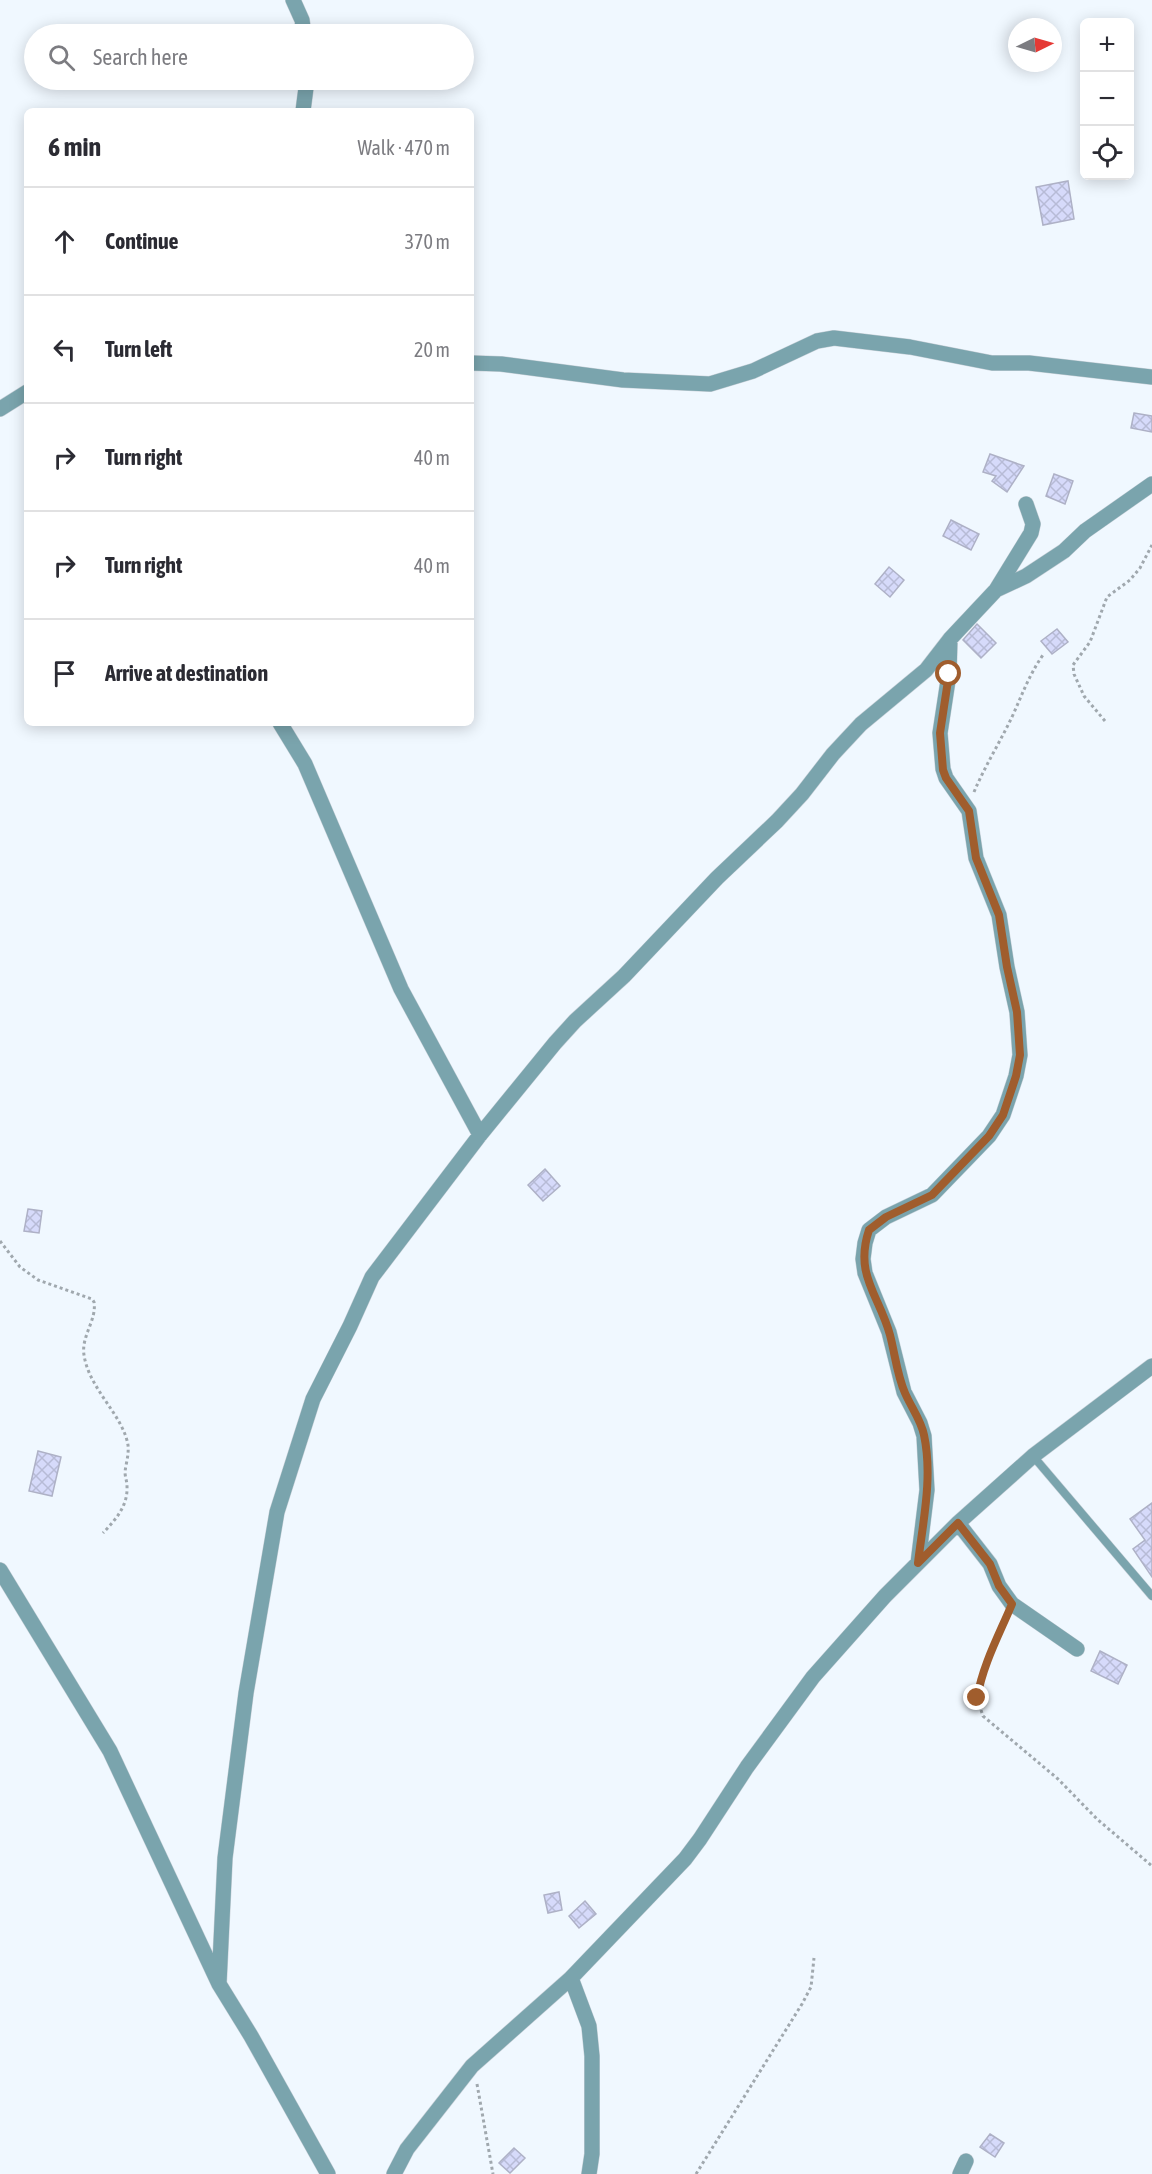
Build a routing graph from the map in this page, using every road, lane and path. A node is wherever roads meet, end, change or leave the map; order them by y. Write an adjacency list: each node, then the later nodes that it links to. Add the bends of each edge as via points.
1 (293, 0): 2 (street)
2 (303, 24)
3 (306, 90): 4 (street)
4 (303, 108)
5 (474, 363): 6 (street, via 623,380 710,384 745,374 817,341 834,338 992,363 1029,363)
6 (1152, 377)
7 (24, 394): 8 (street)
8 (0, 409)
9 (1152, 484): 12 (street, via 1085,531 1064,551)
10 (1026, 504): 12 (street, via 1033,524 1031,533)
11 (1152, 545): 15 (path, via 1130,580 1107,597 1090,642 1073,665 1084,696)
12 (996, 590): 13 (street)
13 (950, 639): 17 (street, via 941,753 946,778); 18 (street, via 926,670 861,724 777,821 575,1021)
14 (1043, 655): 17 (path, via 982,773)
15 (1105, 721)
16 (282, 726): 18 (street, via 304,764 401,989)
17 (969, 811): 24 (street, via 976,858 999,915 1017,1012 1020,1055 1016,1076 1003,1115 989,1136 932,1195 886,1217 869,1230 863,1259 889,1332 904,1392 924,1436 927,1490)
18 (480, 1135): 32 (street, via 372,1277 313,1399 298,1442 277,1512 246,1693 225,1858)
19 (0, 1241): 23 (path, via 20,1267 38,1280 94,1302 84,1343 87,1368 125,1435 128,1448 123,1508)
20 (1152, 1366): 21 (street)
21 (1033, 1456): 22 (street); 26 (lane)
22 (958, 1523): 24 (street); 27 (street, via 990,1564)
23 (103, 1533)
24 (918, 1563): 31 (street, via 813,1677 685,1859)
25 (0, 1570): 32 (street, via 110,1751)
26 (1152, 1596)
27 (1012, 1604): 28 (street); 29 (path, via 980,1681 977,1698 983,1716)
28 (1077, 1649)
29 (1152, 1866)
30 (814, 1958): 38 (path, via 811,1988)
31 (571, 1978): 33 (street); 37 (street, via 589,2026 592,2056)
32 (219, 1984): 34 (street)
33 (472, 2066): 35 (street, via 407,2149); 36 (path)
34 (328, 2174)
35 (394, 2174)
36 (494, 2174)
37 (589, 2174)
38 (696, 2174)

